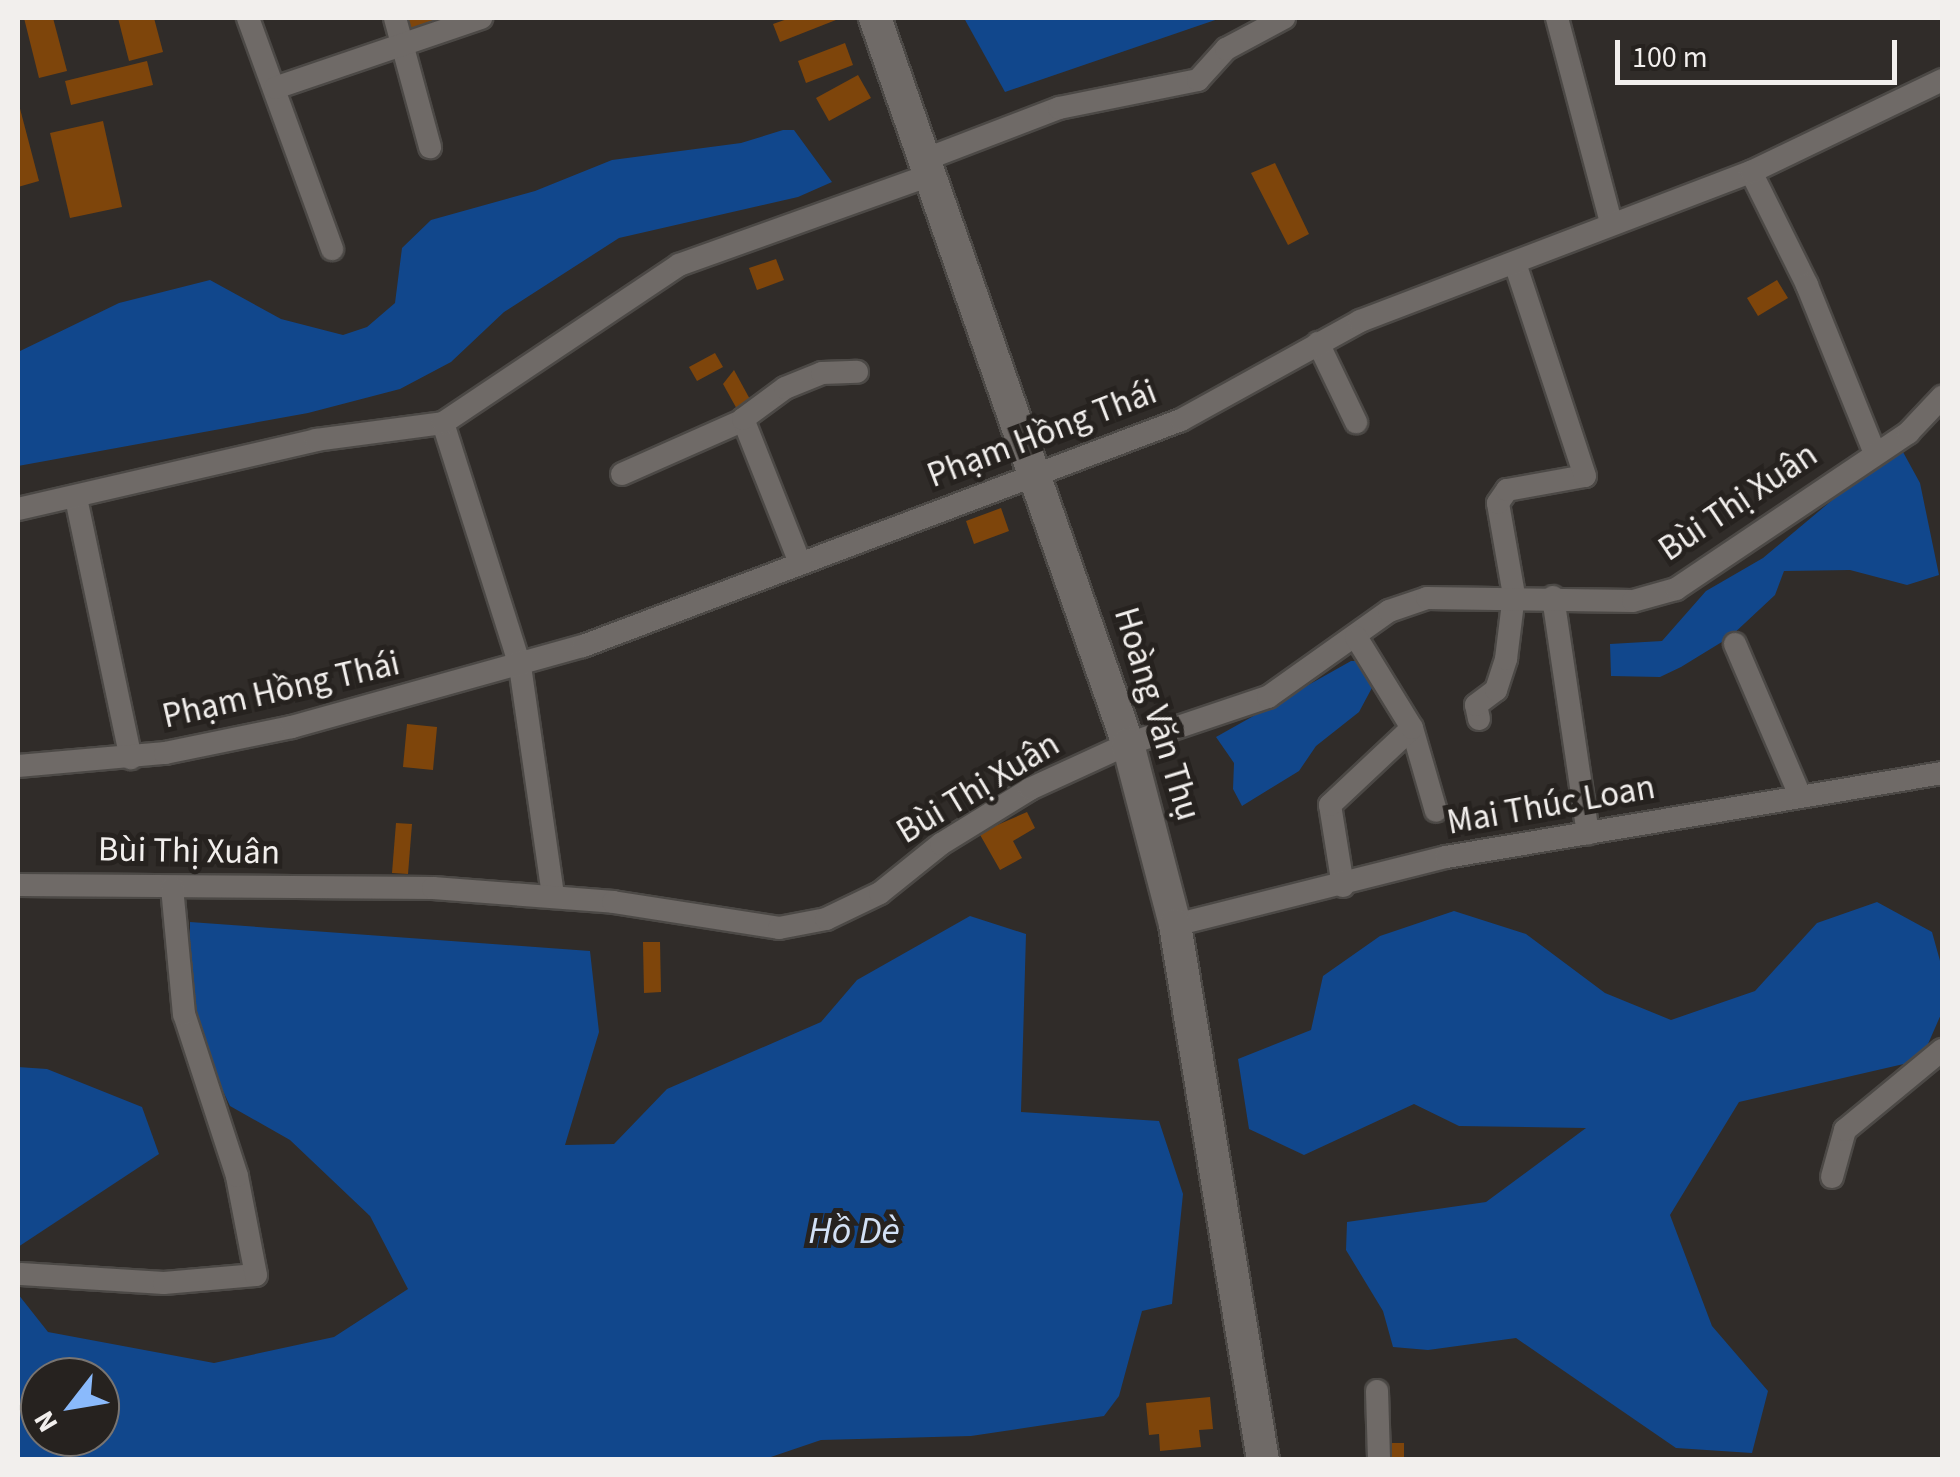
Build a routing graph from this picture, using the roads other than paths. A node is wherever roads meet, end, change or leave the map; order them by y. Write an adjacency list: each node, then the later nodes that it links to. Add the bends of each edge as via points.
1 (248, 18): 9 (street)
2 (395, 18): 7 (street)
3 (481, 18): 7 (street)
4 (875, 18): 11 (main road, Hoàng Văn Thụ)
5 (1284, 18): 11 (street, via 1226,48 1198,80 1059,108)
6 (1556, 18): 13 (street)
7 (404, 45): 9 (street); 10 (street)
8 (1942, 80): 12 (street, Phạm Hồng Thái)
9 (275, 88): 14 (street)
10 (430, 147)
11 (928, 167): 21 (street, via 678,266); 24 (main road, Hoàng Văn Thụ)
12 (1750, 172): 13 (street, Phạm Hồng Thái); 22 (street, via 1808,286)
13 (1611, 223): 15 (street, Phạm Hồng Thái)
14 (332, 249)
15 (1516, 262): 16 (street, Phạm Hồng Thái, via 1360,320); 28 (street, via 1585,476 1507,490 1498,503)
16 (1318, 343): 20 (street); 24 (street, Phạm Hồng Thái, via 1181,420)
17 (857, 372): 19 (street, via 822,373 785,388)
18 (1942, 397): 22 (street, Bùi Thị Xuân, via 1908,434)
19 (744, 420): 23 (street); 27 (street)
20 (1356, 422)
21 (442, 423): 25 (street, via 316,440); 32 (street)
22 (1875, 453): 29 (street, Bùi Thị Xuân, via 1676,589 1633,601)
23 (622, 474)
24 (1040, 477): 27 (street, Phạm Hồng Thái); 35 (main road, Hoàng Văn Thụ)
25 (76, 498): 26 (street); 36 (street)
26 (18, 508)
27 (800, 563): 32 (street, Phạm Hồng Thái)
28 (1514, 595): 29 (street, Bùi Thị Xuân); 30 (street, Bùi Thị Xuân, via 1427,598 1389,611); 33 (street, via 1506,659 1496,690 1476,705)
29 (1554, 598): 41 (street)
30 (1356, 637): 34 (street); 35 (street, Bùi Thị Xuân, via 1268,697)
31 (1735, 644): 39 (street)
32 (520, 666): 36 (street, Phạm Hồng Thái, via 292,727); 45 (street)
33 (1479, 719)
34 (1412, 728): 40 (street); 43 (street, via 1330,805)
35 (1128, 744): 45 (street, Bùi Thị Xuân, via 1030,789 941,844 880,893 826,918 779,928); 46 (main road, Hoàng Văn Thụ)
36 (131, 758): 37 (street, Phạm Hồng Thái)
37 (18, 766)
38 (1942, 774): 39 (street, Mai Thúc Loan)
39 (1800, 796): 41 (street, Mai Thúc Loan)
40 (1436, 811)
41 (1588, 833): 43 (street, Mai Thúc Loan, via 1446,857)
42 (18, 884): 44 (street, Bùi Thị Xuân)
43 (1343, 886): 46 (street, Mai Thúc Loan)
44 (172, 888): 45 (street, Bùi Thị Xuân, via 433,888); 49 (street, via 184,1014 237,1176 256,1275 164,1283)
45 (553, 896)
46 (1176, 925): 51 (main road, Hoàng Văn Thụ)
47 (1942, 1050): 48 (street, via 1845,1130)
48 (1832, 1177)
49 (21, 1274)
50 (1377, 1391): 52 (street)
51 (1263, 1460)
52 (1379, 1460)

